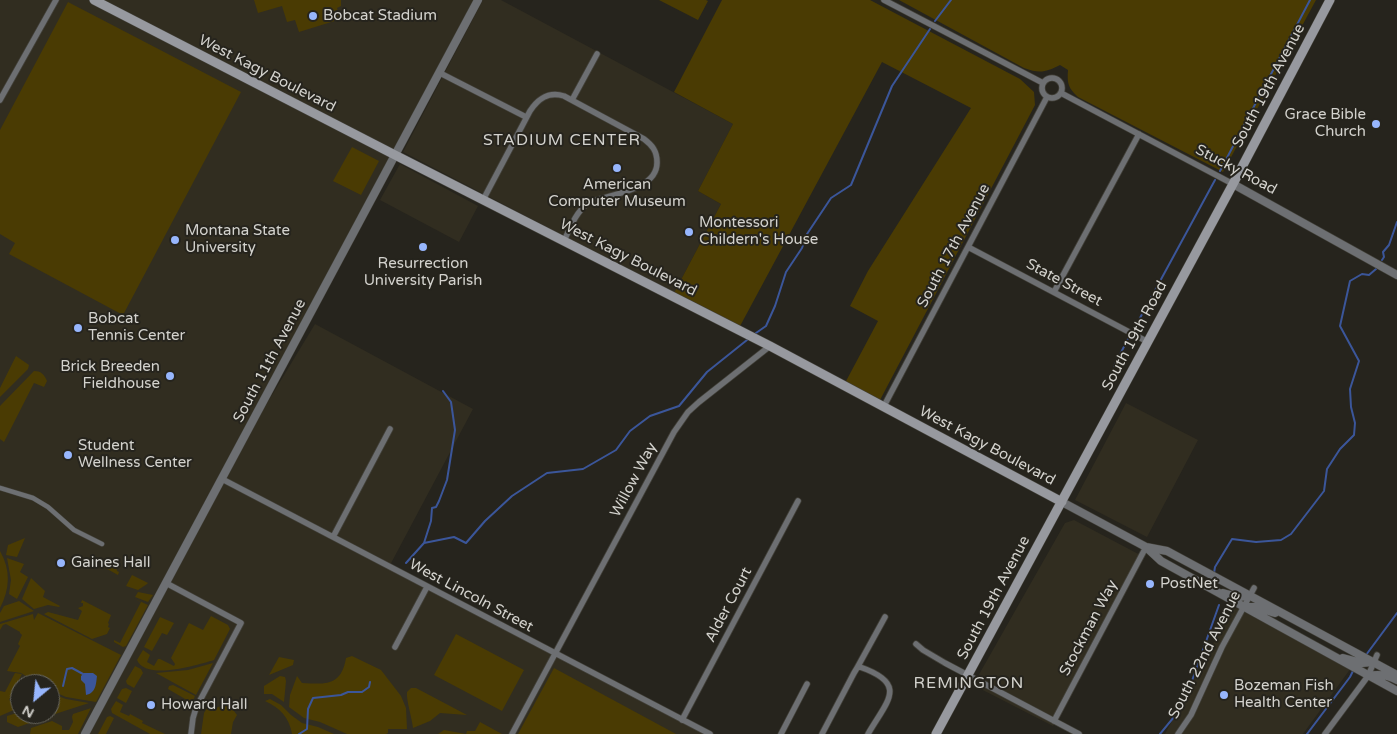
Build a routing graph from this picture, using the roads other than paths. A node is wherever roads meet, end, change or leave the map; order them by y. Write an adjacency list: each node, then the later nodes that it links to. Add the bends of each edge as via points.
1 (56, 0): 11 (street)
2 (94, 0): 15 (main road, West Kagy Boulevard)
3 (478, 0): 7 (street, South 11th Avenue)
4 (884, 0): 8 (street, Stucky Road)
5 (1330, 0): 16 (main road, South 19th Avenue)
6 (597, 54): 12 (street)
7 (440, 74): 13 (street); 15 (street, South 11th Avenue)
8 (1043, 83): 9 (street, Stucky Road, via 1049,78 1056,79 1061,83); 10 (street)
9 (1061, 93): 10 (street, via 1056,98); 14 (street, Stucky Road)
10 (1047, 97): 19 (street, South 17th Avenue)
11 (0, 100)
12 (572, 100): 13 (street, via 560,95 546,96 536,102); 18 (street, via 644,139 654,148 657,167 651,178 641,185 594,200 583,207)
13 (526, 117): 17 (street)
14 (1139, 134): 16 (street, Stucky Road); 21 (street)
15 (394, 156): 17 (main road, West Kagy Boulevard); 26 (street, South 11th Avenue)
16 (1234, 184): 20 (street, Stucky Road); 22 (main road, South 19th Road)
17 (483, 200): 18 (main road, West Kagy Boulevard)
18 (564, 240): 23 (main road, West Kagy Boulevard)
19 (968, 247): 21 (street, State Street); 24 (street, South 17th Avenue)
20 (1397, 275)
21 (1054, 292): 22 (street, State Street)
22 (1148, 342): 29 (main road, South 19th Road)
23 (770, 346): 24 (main road, West Kagy Boulevard); 44 (street, Willow Way, via 699,402 681,421)
24 (884, 406): 29 (main road, West Kagy Boulevard)
25 (390, 429): 30 (street)
26 (222, 479): 30 (street, West Lincoln Street); 34 (street, South 11th Avenue)
27 (0, 488): 31 (street, via 33,498 74,530)
28 (798, 501): 53 (street, Alder Court)
29 (1062, 502): 32 (street, West Kagy Boulevard); 48 (main road, South 19th Avenue)
30 (333, 538): 35 (street, West Lincoln Street)
31 (102, 544)
32 (1146, 547): 33 (street, West Kagy Boulevard); 37 (street, West Kagy Boulevard, via 1167,551); 54 (street, Stockman Way)
33 (1181, 573): 37 (street, via 1221,592 1238,597); 38 (street, West Kagy Boulevard)
34 (166, 583): 55 (street, South 11th Avenue); 56 (street, via 241,623 196,708)
35 (427, 587): 43 (street); 44 (street, West Lincoln Street)
36 (1254, 588): 37 (street, South 22nd Avenue)
37 (1250, 596): 38 (street, South 22nd Avenue); 40 (street, West Kagy Boulevard)
38 (1243, 608): 40 (street, via 1270,611 1300,627); 41 (street, West Kagy Boulevard); 64 (street, South 22nd Avenue, via 1192,715)
39 (885, 617): 46 (street)
40 (1318, 632): 45 (street, West Kagy Boulevard)
41 (1296, 636): 45 (street, via 1348,660 1362,663); 49 (street, West Kagy Boulevard)
42 (916, 644): 48 (street)
43 (395, 648)
44 (555, 654): 53 (street, West Lincoln Street); 57 (street, Willow Way)
45 (1375, 659): 47 (street, West Kagy Boulevard); 49 (street)
46 (857, 668): 60 (street); 61 (street, via 884,678 890,687 889,698)
47 (1397, 675)
48 (968, 676): 54 (street); 62 (main road, South 19th Avenue)
49 (1368, 676): 50 (street, via 1384,675); 52 (street, West Kagy Boulevard); 65 (street)
50 (1397, 680)
51 (807, 684): 59 (street)
52 (1397, 691)
53 (682, 720): 58 (street, West Lincoln Street)
54 (1054, 721): 63 (street)
55 (85, 734)
56 (191, 734)
57 (512, 734)
58 (710, 734)
59 (780, 734)
60 (822, 734)
61 (868, 734)
62 (936, 734)
63 (1079, 734)
64 (1178, 734)
65 (1325, 734)

